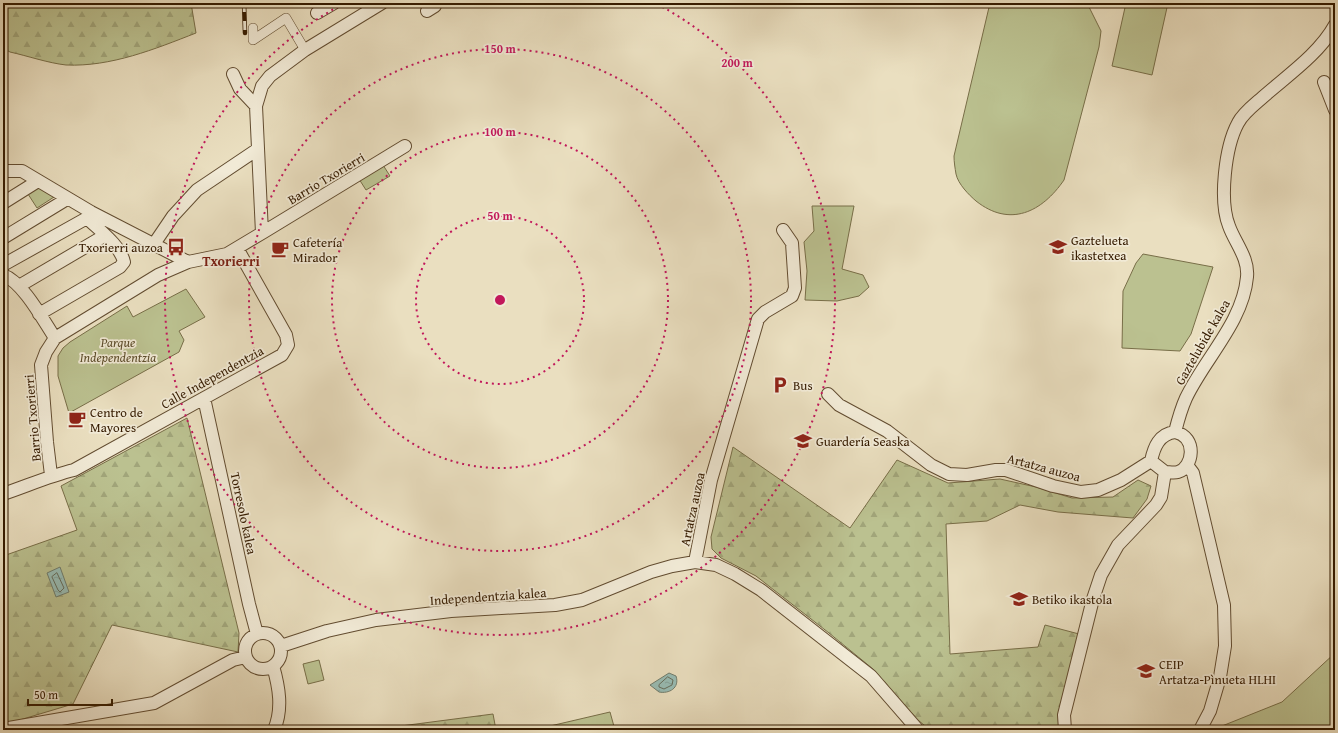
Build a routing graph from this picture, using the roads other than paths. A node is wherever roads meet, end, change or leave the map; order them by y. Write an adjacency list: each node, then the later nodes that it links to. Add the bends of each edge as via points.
1 (334, 3): 3 (street)
2 (376, 4): 6 (street)
3 (317, 13)
4 (1335, 24): 32 (street, Gaztelubide kalea, via 1314,53 1250,108 1238,122 1226,168 1223,193 1224,213 1246,266 1244,295 1187,397)
5 (249, 30): 6 (street, via 253,40 286,18)
6 (305, 50): 9 (street, via 270,76 262,86)
7 (233, 74): 9 (street, via 240,89)
8 (1324, 82): 10 (street)
9 (256, 106): 12 (street)
10 (1335, 110)
11 (405, 146): 19 (street, Barrio Txorierri)
12 (258, 149): 19 (street); 22 (street, via 197,190 173,216)
13 (3, 171): 14 (street, via 22,172)
14 (38, 181): 15 (street); 16 (street)
15 (67, 199): 17 (street); 21 (street)
16 (3, 203)
17 (89, 215): 20 (street); 22 (street); 25 (street)
18 (783, 230): 38 (street, Artatza auzoa, via 792,243 795,288 792,296 758,319 711,480)
19 (262, 233): 23 (street, Barrio Txorierri)
20 (104, 236): 27 (street); 28 (street, via 122,257 124,262 120,267)
21 (3, 238)
22 (154, 244): 24 (street)
23 (237, 248): 24 (street, Barrio Txorierri, via 227,254); 31 (street, Calle Independentzia, via 286,335 288,345 282,355)
24 (188, 262): 29 (street, Barrio Txorierri, via 158,275)
25 (3, 265)
26 (3, 276): 27 (street, via 10,278)
27 (19, 286): 28 (street)
28 (40, 314): 29 (street)
29 (55, 338): 36 (street, Barrio Txorierri, via 41,365)
30 (828, 394): 33 (street, Artatza auzoa, via 839,405 887,431 931,465 948,474 967,475 1006,470 1053,486 1081,492 1104,488)
31 (204, 398): 36 (street, Calle Independentzia, via 74,470); 39 (street, Torresolo kalea)
32 (1175, 432): 33 (street, via 1162,437); 34 (street, via 1189,439 1191,452)
33 (1151, 461): 35 (street)
34 (1187, 465): 35 (street, via 1179,472); 47 (street, via 1193,473 1224,605 1225,646 1220,678 1210,711)
35 (1165, 472): 46 (street, via 1162,497 1118,545 1101,575 1066,708)
36 (51, 475): 37 (street, Calle Independentzia, via 41,482)
37 (3, 494)
38 (695, 562): 40 (street, Independentzia kalea, via 651,572 582,600 555,605 443,612 376,620 327,631); 45 (street, Artatza auzoa, via 716,565 761,590 871,676)
39 (257, 634): 40 (street, via 263,632 274,636); 41 (street, via 248,640)
40 (281, 646): 42 (street, via 280,659)
41 (246, 657): 42 (street, via 252,666 265,669); 43 (street, via 233,660 154,703)
42 (273, 666): 44 (street, via 280,699 279,715)
43 (3, 729)
44 (274, 730)
45 (918, 730)
46 (1065, 730)
47 (1200, 730)

